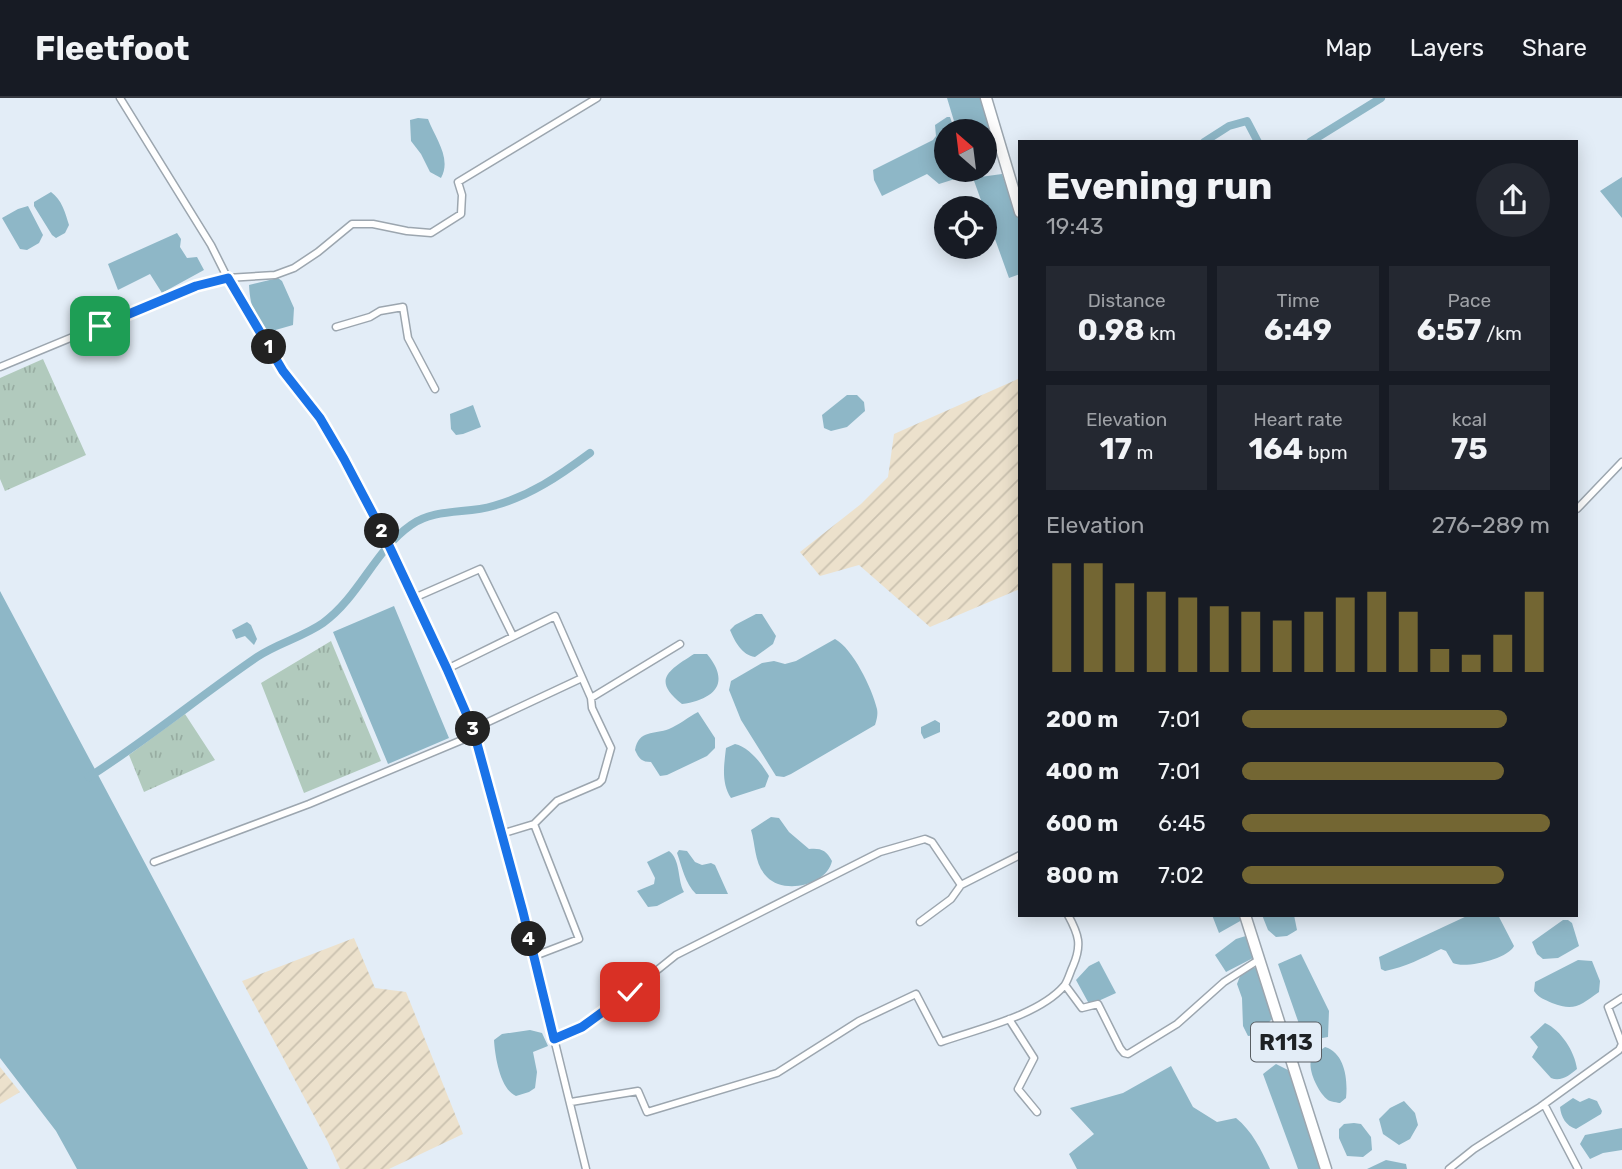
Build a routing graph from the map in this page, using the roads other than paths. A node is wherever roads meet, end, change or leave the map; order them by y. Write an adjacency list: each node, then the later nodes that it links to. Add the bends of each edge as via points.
1 (120, 98): 5 (street)
2 (597, 98): 5 (street, via 458,182 461,214 431,233 352,225 294,268 275,275)
3 (986, 98): 4 (main road)
4 (1018, 205)
5 (228, 278): 7 (street, via 196,286); 11 (street, via 283,371 320,418)
6 (336, 327): 8 (street, via 403,307 408,338)
7 (0, 367)
8 (435, 389)
9 (1622, 462): 10 (street)
10 (1578, 508)
11 (414, 598): 12 (street, via 480,569); 14 (street)
12 (513, 636): 14 (street); 15 (street, via 555,617)
13 (680, 643): 16 (street)
14 (447, 669): 17 (street)
15 (582, 678): 16 (street); 17 (street)
16 (592, 698): 18 (street, via 592,708 611,748 604,777 557,801)
17 (474, 732): 19 (street); 21 (street, via 309,804)
18 (534, 824): 19 (street); 26 (street, via 579,939)
19 (502, 834): 26 (street)
20 (1018, 856): 22 (street)
21 (154, 862)
22 (961, 885): 25 (street, via 951,899); 31 (street, via 932,842 925,839 880,852 676,955 582,1027)
23 (1069, 917): 28 (street, via 1080,950)
24 (1246, 917): 27 (main road, R113)
25 (920, 922)
26 (532, 957): 31 (street)
27 (1260, 959): 28 (street, via 1224,982 1177,1024 1128,1054 1098,1004 1082,1008); 36 (main road, R113)
28 (1065, 985): 30 (street)
29 (1622, 998): 33 (street, via 1608,1007 1621,1047)
30 (1009, 1019): 32 (street, via 941,1042 916,994 859,1021 777,1073 744,1084 646,1112 638,1091); 34 (street, via 1034,1058 1018,1089)
31 (554, 1039): 32 (street)
32 (571, 1102): 35 (street)
33 (1544, 1104): 37 (street); 38 (street)
34 (1037, 1112)
35 (586, 1169)
36 (1326, 1169)
37 (1449, 1169)
38 (1577, 1169)

